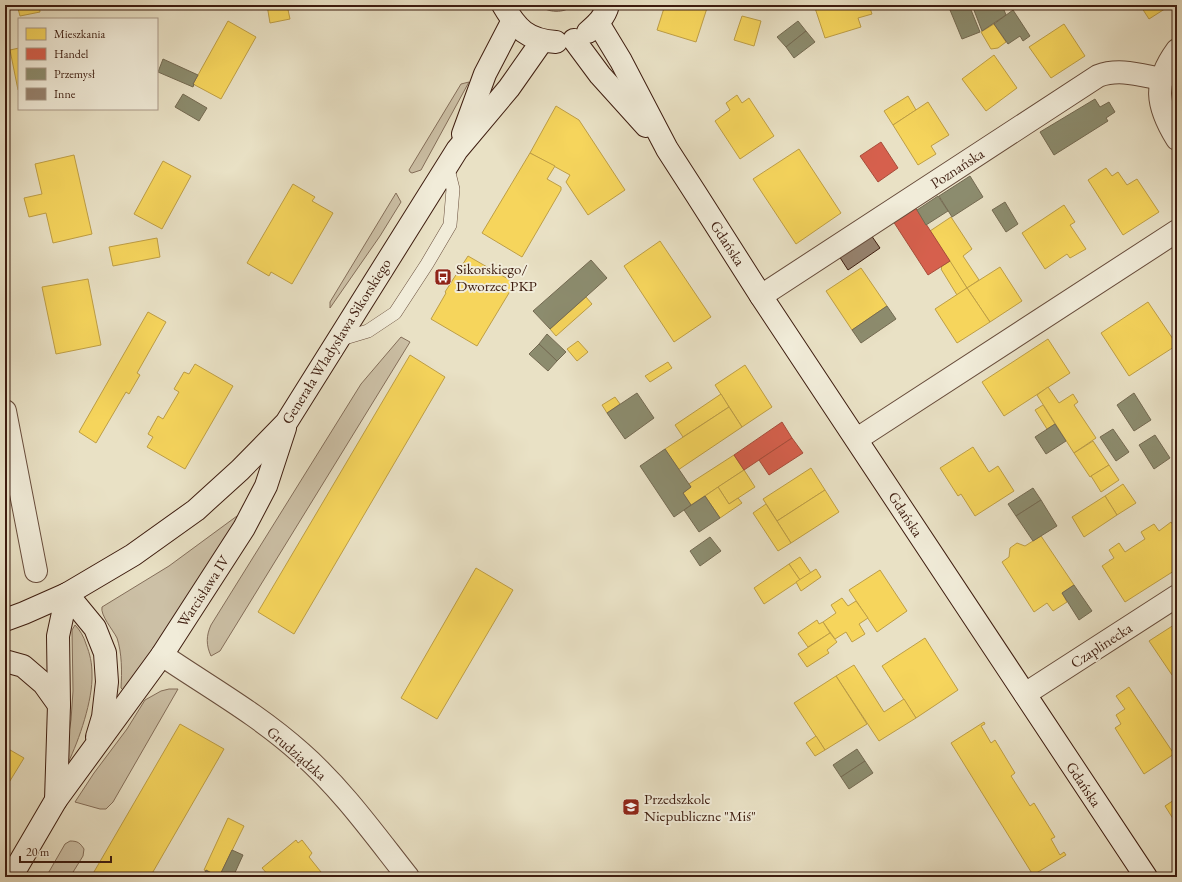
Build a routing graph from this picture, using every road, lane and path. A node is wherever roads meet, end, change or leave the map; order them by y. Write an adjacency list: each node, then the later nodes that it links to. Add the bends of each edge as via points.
1 (508, 13): 4 (street, via 526,34); 9 (street, Generała Władysława Sikorskiego)
2 (603, 14): 3 (street, via 587,33); 8 (street, Gdańska, via 621,61)
3 (574, 40): 4 (street); 8 (street, Gdańska, via 600,75)
4 (542, 41): 9 (street, Generała Władysława Sikorskiego, via 509,88)
5 (1177, 50): 6 (street)
6 (1162, 79): 7 (street, via 1161,107); 11 (street, Poznańska, via 1114,72 1098,76)
7 (1177, 138)
8 (667, 149): 11 (street, Gdańska)
9 (452, 158): 12 (street, Generała Władysława Sikorskiego); 12 (lane, via 450,225 427,264 395,313 368,331)
10 (1177, 231): 15 (street)
11 (761, 296): 15 (street, Gdańska)
12 (337, 341): 14 (street, Generała Władysława Sikorskiego)
13 (6, 420): 16 (street)
14 (286, 423): 17 (street, Generała Władysława Sikorskiego, via 196,510 133,555); 20 (street, Warcisława IV, via 266,486 244,528)
15 (856, 439): 22 (street, Gdańska)
16 (36, 571)
17 (67, 594): 19 (street, Generała Władysława Sikorskiego); 23 (street, Warcisława IV, via 58,636); 24 (street, Warcisława IV, via 95,628 105,652 107,682 103,717)
18 (1177, 596): 22 (street, Czaplinecka)
19 (5, 620)
20 (162, 655): 24 (street, Warcisława IV); 27 (street, Grudziądzka, via 301,753 346,798)
21 (5, 661): 23 (street, via 23,666 44,684)
22 (1025, 694): 28 (street, Gdańska)
23 (59, 705): 25 (street, Warcisława IV)
24 (94, 746): 25 (street, Warcisława IV)
25 (56, 800): 26 (street, Warcisława IV)
26 (11, 877)
27 (408, 877)
28 (1146, 877)

